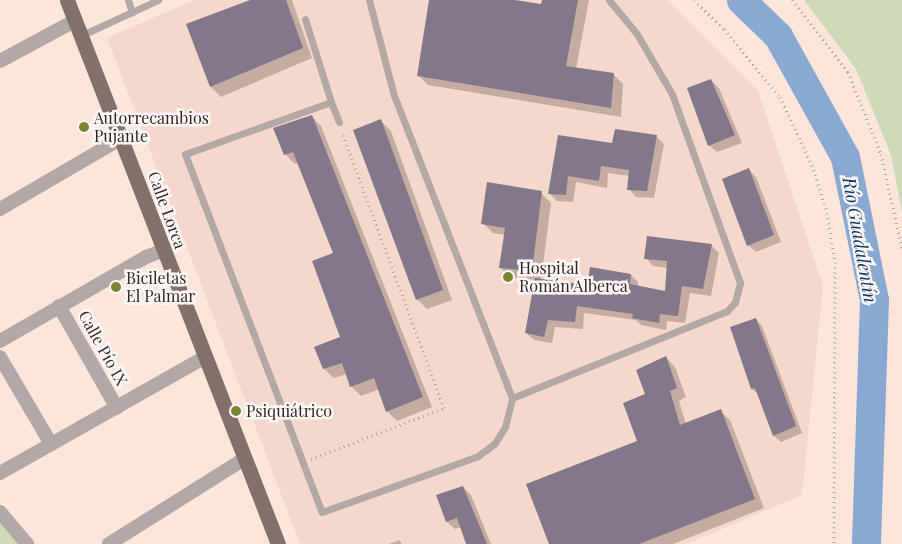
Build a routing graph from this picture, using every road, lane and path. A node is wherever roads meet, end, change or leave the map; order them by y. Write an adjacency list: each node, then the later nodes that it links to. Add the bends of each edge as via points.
1 (67, 0): 10 (main road, Calle Lorca)
2 (128, 0): 8 (lane)
3 (158, 0): 8 (lane)
4 (369, 0): 23 (lane, via 393,92)
5 (609, 0): 23 (lane, via 637,34 672,94 740,283 735,302 727,311)
6 (694, 0): 33 (path, via 724,29 780,97 812,165 827,213 835,262)
7 (792, 0): 17 (path, via 848,72 881,154)
8 (132, 12): 11 (lane)
9 (305, 19): 13 (lane)
10 (76, 20): 11 (main road, Calle Lorca); 12 (street)
11 (82, 35): 15 (main road, Calle Lorca)
12 (0, 61)
13 (331, 102): 14 (lane); 27 (lane, via 185,154)
14 (339, 122): 27 (path, via 444,408)
15 (122, 138): 16 (street); 18 (main road, Calle Lorca)
16 (0, 209)
17 (902, 249)
18 (164, 250): 19 (street); 22 (main road, Calle Lorca)
19 (59, 306): 20 (street); 24 (street, Calle Pío IX)
20 (0, 341)
21 (0, 357): 25 (street)
22 (204, 357): 24 (street); 26 (main road, Calle Lorca)
23 (512, 398): 27 (lane, via 505,427 495,442 478,456 322,512)
24 (117, 408): 25 (street)
25 (51, 444): 28 (street)
26 (244, 459): 31 (street); 32 (main road, Calle Lorca)
27 (303, 462)
28 (0, 474)
29 (0, 512): 30 (street)
30 (27, 544)
31 (109, 544)
32 (278, 544)
33 (834, 544)

